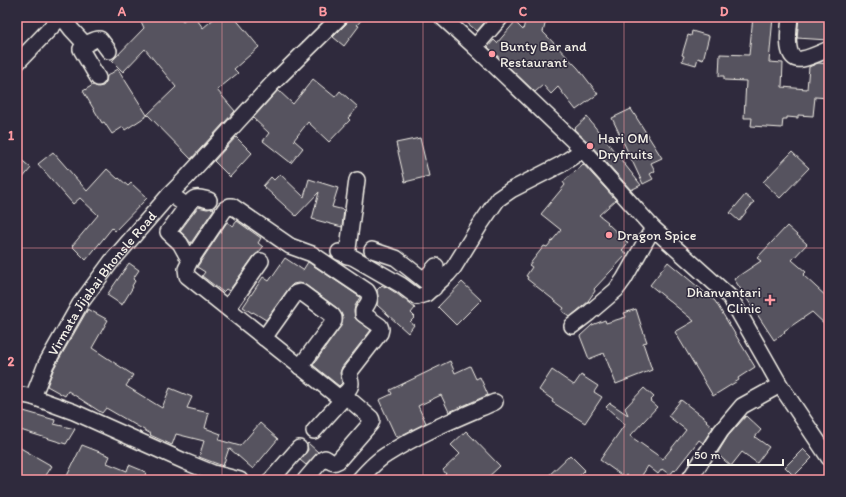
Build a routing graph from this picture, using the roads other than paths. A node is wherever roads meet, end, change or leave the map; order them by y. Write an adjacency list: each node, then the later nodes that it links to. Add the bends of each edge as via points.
1 (61, 17): 6 (street); 10 (street)
2 (340, 17): 14 (street, Virmata Jijabai Bhonsle Road, via 272,84)
3 (442, 17): 7 (street)
4 (500, 17): 7 (street)
5 (790, 17): 8 (street, via 790,54 801,60)
6 (85, 44): 9 (street, via 100,39); 11 (street, via 81,49)
7 (475, 47): 12 (street)
8 (829, 49)
9 (109, 51)
10 (17, 63)
11 (98, 78)
12 (583, 150): 18 (street); 24 (street, via 498,199 454,267 448,274)
13 (357, 180): 24 (street, via 343,254 401,285 417,297 426,294)
14 (170, 194): 16 (street); 17 (street, Virmata Jijabai Bhonsle Road)
15 (209, 200): 16 (street, via 198,197 191,200)
16 (187, 206): 19 (street)
17 (150, 217): 19 (street); 31 (street, Virmata Jijabai Bhonsle Road, via 111,262 80,304 46,364)
18 (653, 228): 26 (street, via 616,290); 29 (street, via 730,297)
19 (168, 232): 21 (street, via 180,243)
20 (372, 250): 24 (street, via 396,258)
21 (190, 261): 25 (street, via 186,269 187,276); 28 (street, via 225,209 232,206 290,246 312,254 367,291 370,299 363,314 381,329 349,373 351,386 345,393 337,396)
22 (261, 261): 25 (street)
23 (436, 266): 24 (street)
24 (429, 284)
25 (228, 308): 27 (street)
26 (572, 326)
27 (264, 338): 28 (street); 28 (street, via 296,293 300,292 332,315 334,321)
28 (300, 367)
29 (780, 385): 35 (street); 41 (street, via 742,406 721,431)
30 (17, 394): 31 (street)
31 (33, 397): 38 (street, via 74,412 213,473)
32 (495, 402): 40 (street, via 435,428 386,455)
33 (314, 431): 37 (street, via 346,398 372,420 338,461 335,463 325,458)
34 (299, 448): 36 (street)
35 (829, 458)
36 (286, 463): 37 (street); 39 (street)
37 (304, 476)
38 (240, 480)
39 (271, 480)
40 (359, 480)
41 (689, 480)

